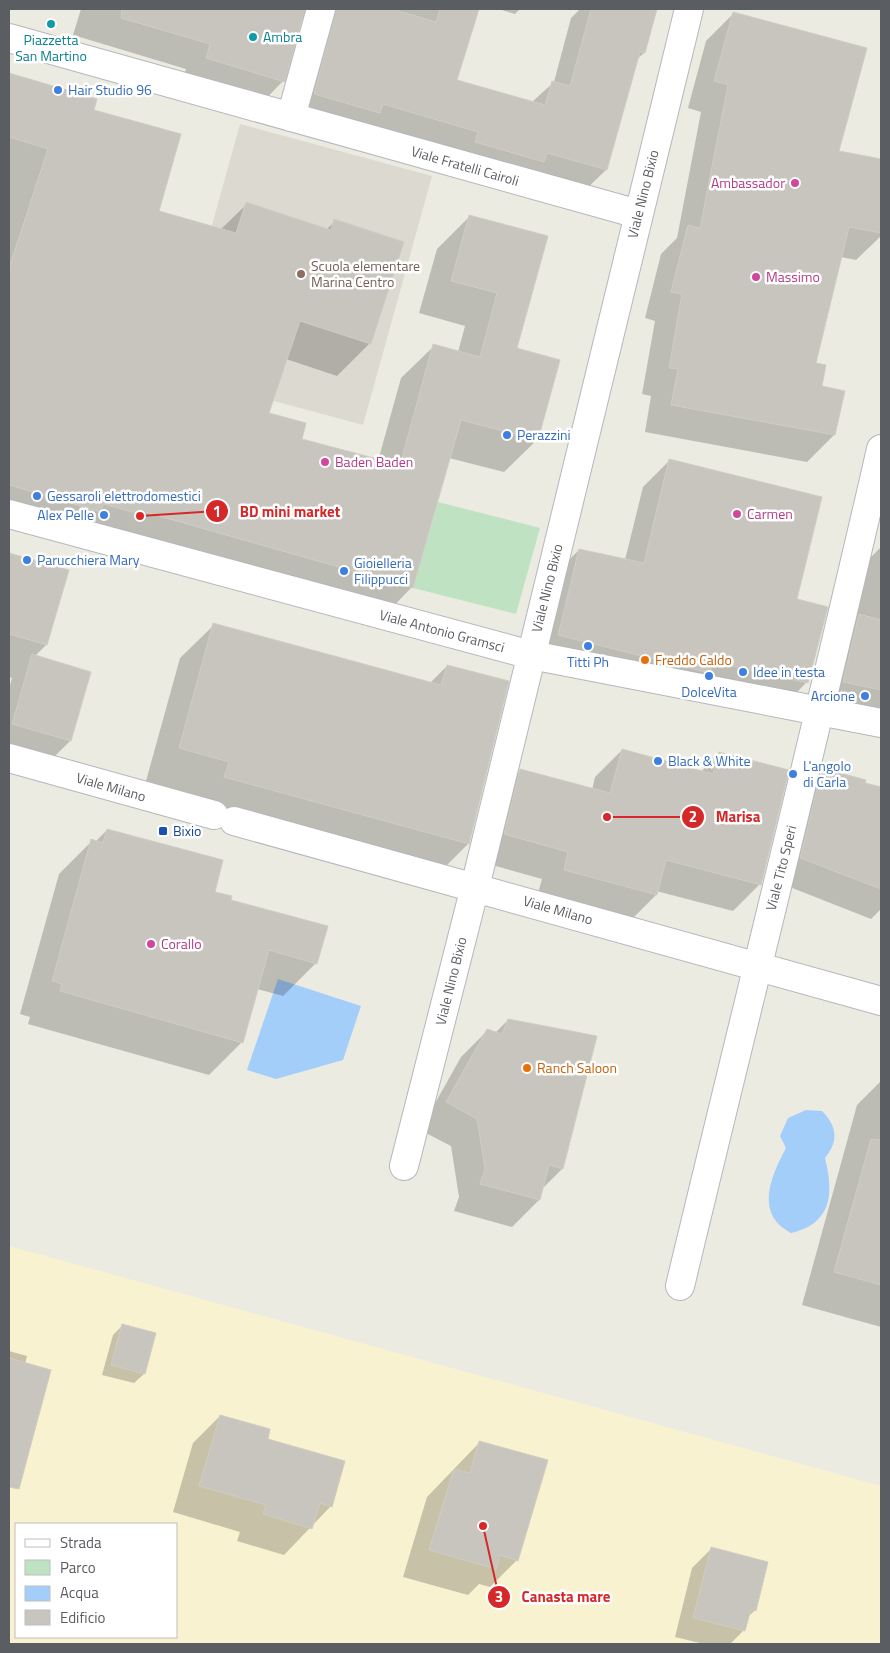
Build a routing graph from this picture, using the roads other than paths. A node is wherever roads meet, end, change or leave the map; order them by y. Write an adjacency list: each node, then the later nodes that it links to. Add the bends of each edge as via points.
1 (321, 9): 4 (street)
2 (688, 9): 5 (street, Viale Nino Bixio)
3 (9, 38): 4 (street, Viale Fratelli Cairoli)
4 (291, 117): 5 (street, Viale Fratelli Cairoli)
5 (638, 214): 8 (street, Viale Nino Bixio)
6 (881, 449): 9 (street, Viale Tito Speri)
7 (9, 514): 8 (street, Viale Antonio Gramsci)
8 (531, 655): 9 (street, Viale Antonio Gramsci); 12 (street, Viale Nino Bixio)
9 (821, 713): 10 (street, Viale Antonio Gramsci); 13 (street, Viale Tito Speri)
10 (881, 722)
11 (9, 758): 12 (street, Viale Milano)
12 (475, 887): 13 (street, Viale Milano); 15 (street, Viale Nino Bixio)
13 (756, 966): 14 (street, Viale Milano); 16 (street, Viale Tito Speri)
14 (881, 1001)
15 (404, 1166)
16 (680, 1286)

